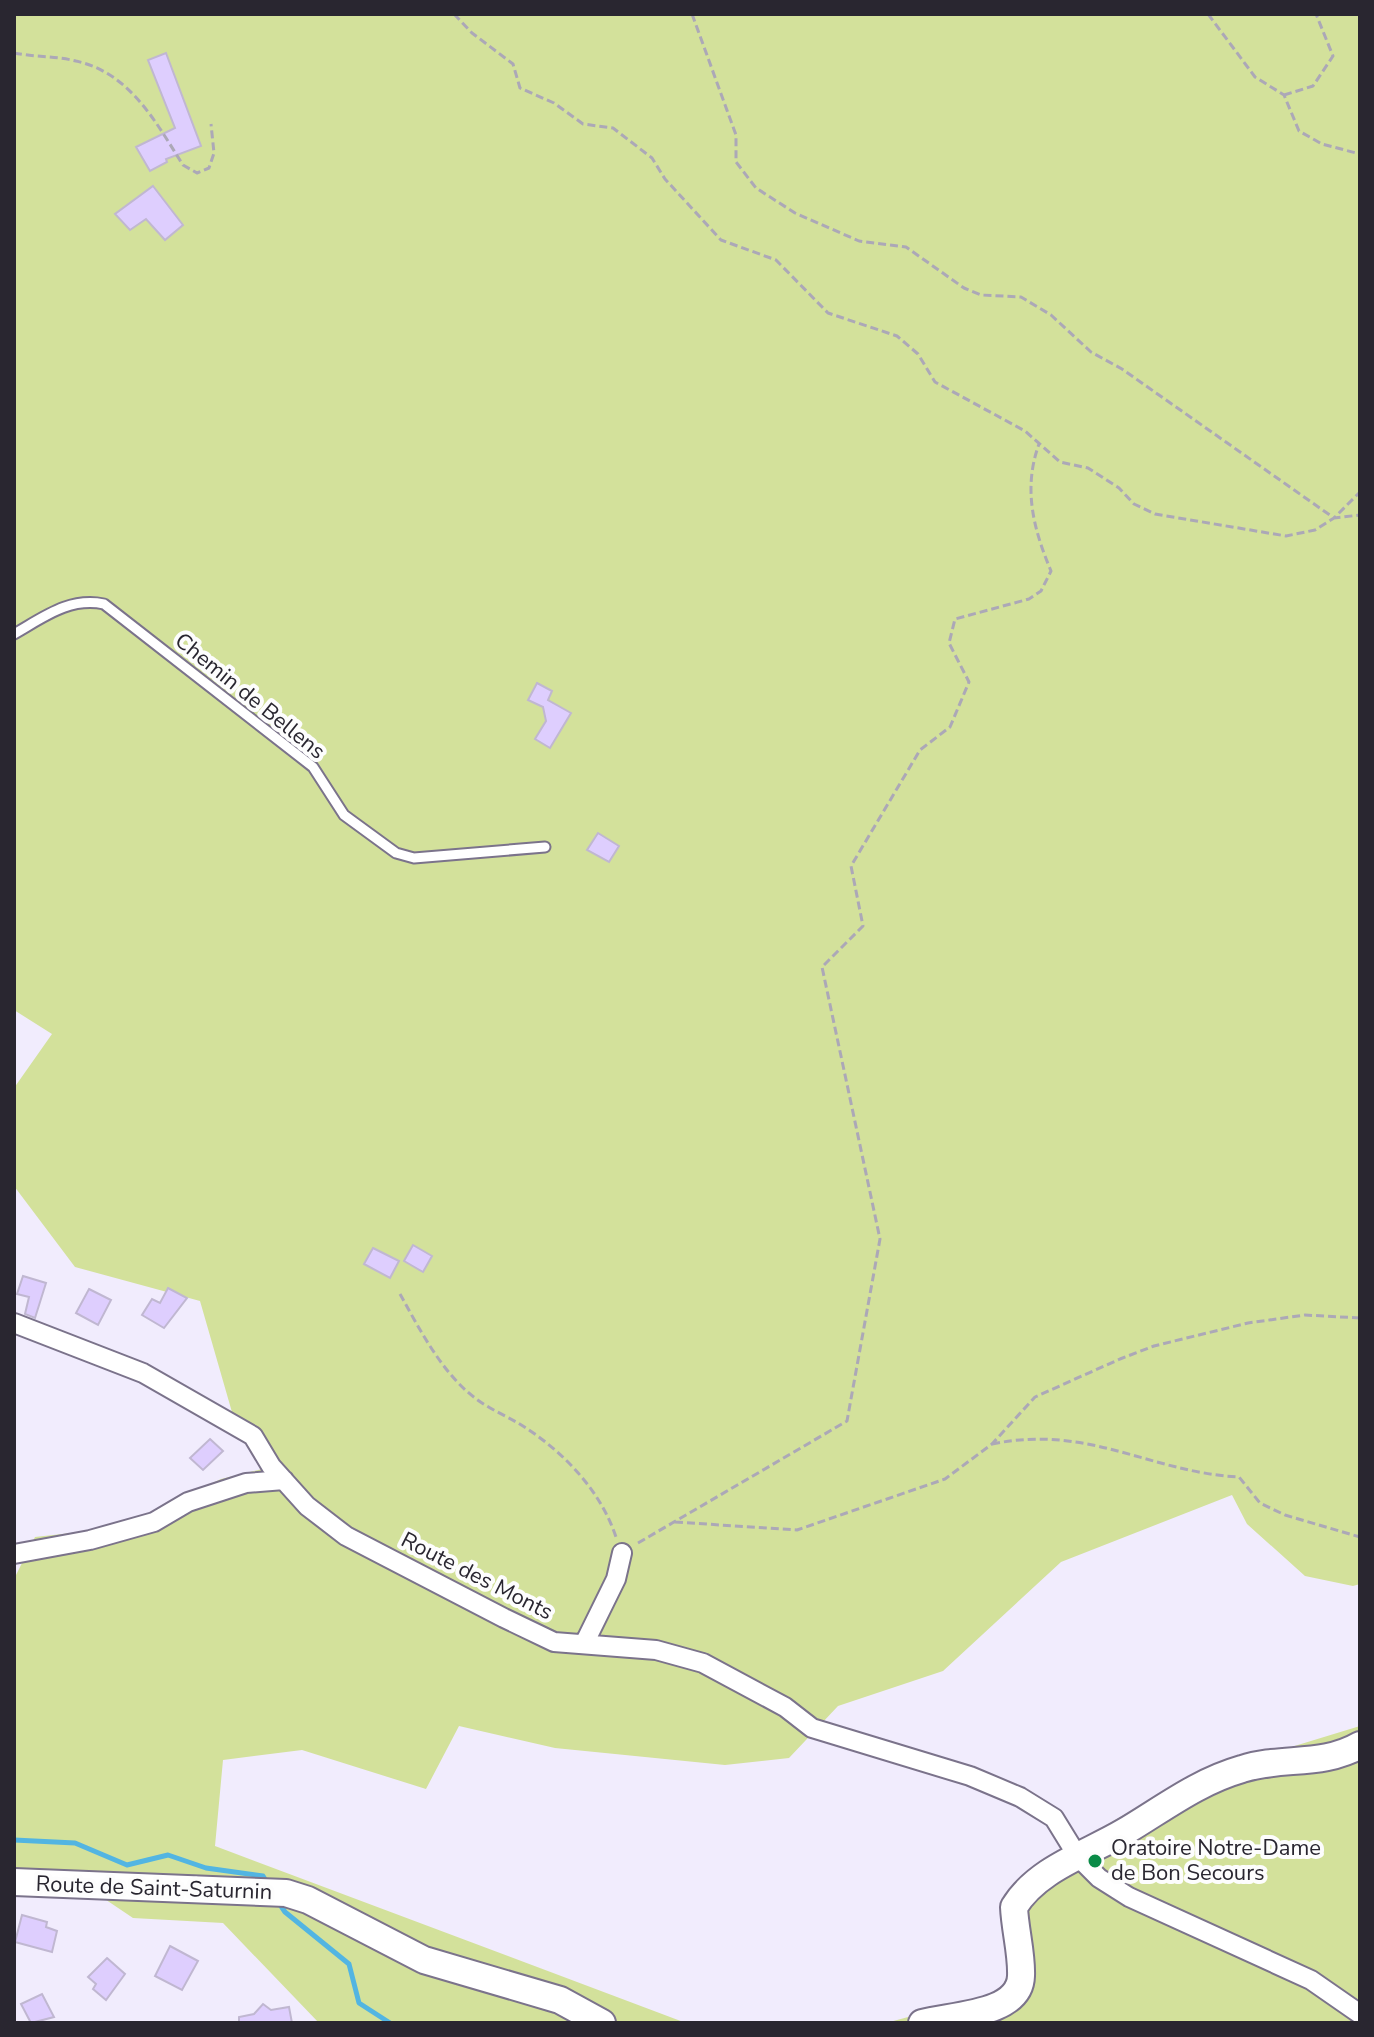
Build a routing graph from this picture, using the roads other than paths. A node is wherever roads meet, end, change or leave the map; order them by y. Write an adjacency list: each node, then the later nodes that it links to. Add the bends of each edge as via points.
1 (14, 634): 2 (lane, Chemin de Bellens, via 65,605 104,604 313,767 344,815 396,853 414,858)
2 (545, 847)
3 (14, 1323): 4 (street, Route des Monts, via 143,1373 219,1415 253,1436)
4 (284, 1480): 6 (street, via 246,1483 188,1502 154,1522); 7 (street, Route des Monts, via 346,1536 554,1642)
5 (622, 1553): 7 (street, via 616,1579)
6 (14, 1554)
7 (584, 1644): 9 (street, Route des Monts, via 656,1650 703,1663 785,1707 812,1728 970,1776 1020,1797 1054,1818)
8 (1360, 1745): 9 (street, via 1323,1761 1263,1764 1201,1783)
9 (1078, 1857): 11 (street, Route des Monts, via 1129,1897 1311,1980); 13 (street, via 1032,1885 1014,1907 1021,1977 1017,1992 1000,2007)
10 (14, 1882): 12 (street, Route de Saint-Saturnin, via 275,1893 308,1900 424,1960 560,2000)
11 (1360, 2014)
12 (602, 2023)
13 (922, 2023)

